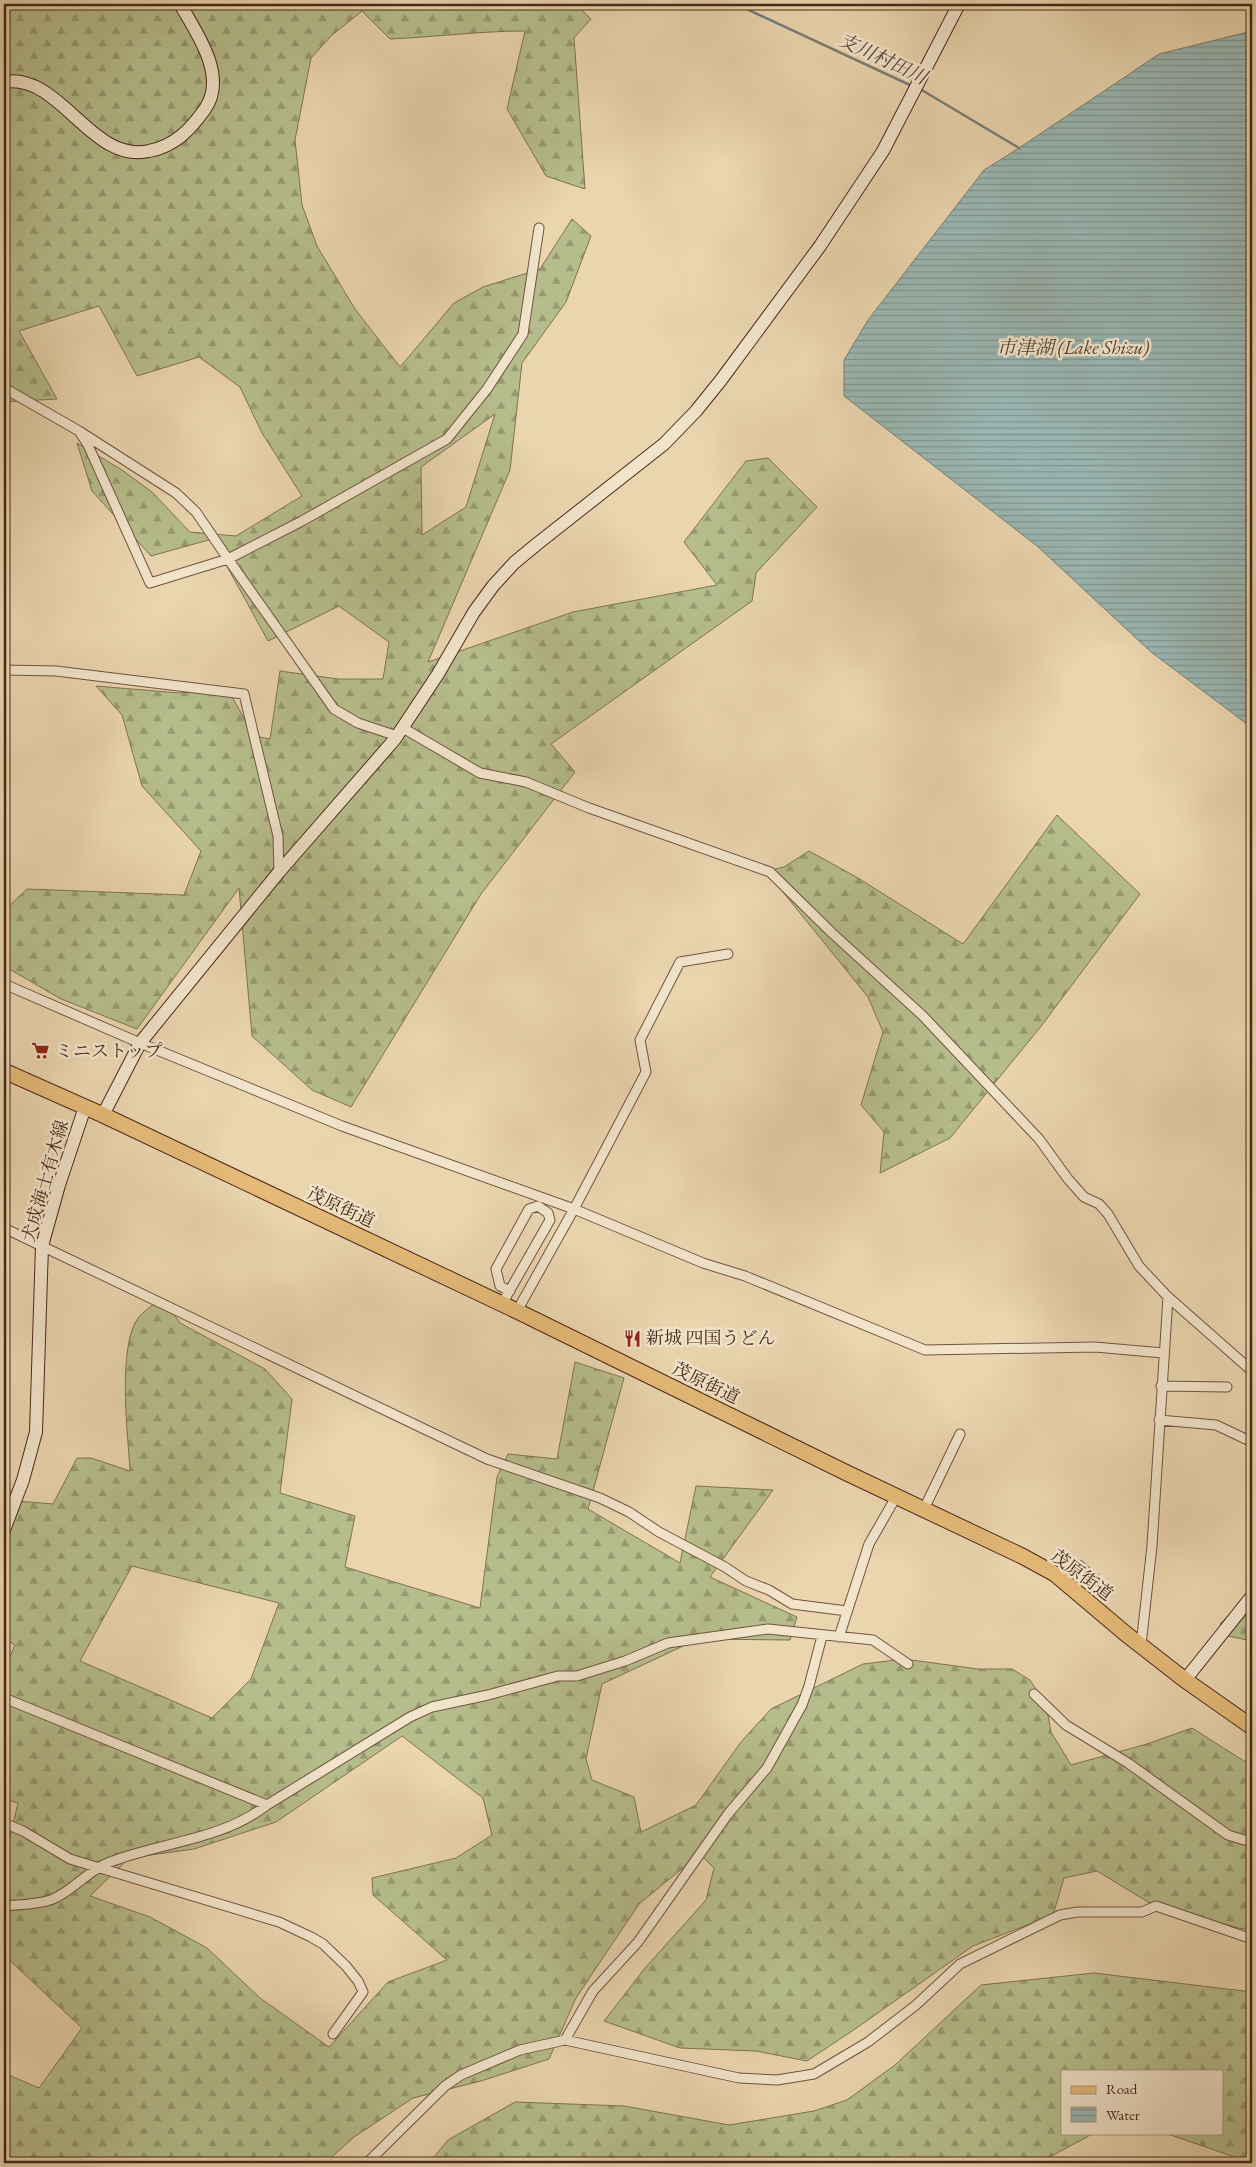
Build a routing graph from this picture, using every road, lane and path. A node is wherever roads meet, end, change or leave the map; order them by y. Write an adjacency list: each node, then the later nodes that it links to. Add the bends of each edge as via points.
1 (180, 4): 3 (street, via 209,59 212,72 210,102 177,141 162,149 131,152 118,148 102,140 52,97 28,83)
2 (959, 4): 9 (street, via 883,151 820,246 696,411 664,444 514,563 474,612)
3 (4, 82)
4 (539, 228): 7 (street, via 523,334 487,389 447,439)
5 (4, 388): 6 (street)
6 (79, 431): 7 (street, via 176,493 196,512); 7 (street, via 150,583)
7 (228, 559): 9 (street, via 334,709 358,723)
8 (4, 670): 10 (street, via 56,671 244,694 278,836)
9 (400, 732): 10 (street); 21 (street, via 480,773 526,782 589,808 770,872 922,1015 1039,1138 1084,1197 1099,1204 1108,1214 1139,1266)
10 (278, 872): 13 (street)
11 (728, 954): 17 (street, via 680,962 640,1040 646,1072)
12 (4, 984): 13 (street)
13 (140, 1043): 16 (street); 17 (street, via 342,1126)
14 (4, 1070): 15 (main road, 茂原街道)
15 (85, 1107): 16 (main road, 茂原街道); 19 (street, 犬成海士有木線)
16 (103, 1115): 22 (main road, 茂原街道)
17 (574, 1209): 23 (street); 24 (street, via 925,1350 1094,1347)
18 (4, 1228): 19 (street)
19 (42, 1246): 33 (street, 犬成海士有木線, via 36,1432 23,1480); 35 (street, via 487,1459 622,1508 659,1532 792,1604)
20 (510, 1291): 20 (street, via 550,1220 548,1213 538,1206 529,1209 496,1269 500,1286); 22 (street)
21 (1168, 1297): 24 (street); 25 (street)
22 (502, 1304): 23 (main road, 茂原街道)
23 (517, 1311): 31 (main road, 茂原街道)
24 (1163, 1353): 26 (street)
25 (1252, 1371)
26 (1161, 1386): 27 (street); 28 (street)
27 (1226, 1387)
28 (1159, 1420): 30 (street, via 1216,1425); 38 (street, via 1152,1546)
29 (960, 1434): 32 (street)
30 (1252, 1442)
31 (896, 1497): 32 (main road, 茂原街道); 35 (street, via 869,1544)
32 (924, 1509): 38 (main road, 茂原街道, via 1055,1574)
33 (4, 1530)
34 (1252, 1596): 40 (street)
35 (847, 1611): 37 (street)
36 (822, 1636): 37 (street); 44 (street, via 768,1629 668,1643 577,1676 558,1676 432,1706); 51 (street, via 810,1686 767,1768 728,1814 638,1942 593,1991)
37 (839, 1637): 39 (street, via 873,1640)
38 (1141, 1645): 40 (main road, 茂原街道)
39 (908, 1664)
40 (1185, 1680): 43 (main road, 茂原街道)
41 (1034, 1694): 46 (street, via 1066,1725 1128,1763 1228,1835)
42 (4, 1698): 44 (street)
43 (1252, 1727)
44 (267, 1805): 47 (street, via 210,1834)
45 (4, 1823): 47 (street, via 70,1859)
46 (1252, 1839)
47 (98, 1867): 48 (street, via 52,1899); 50 (street, via 279,1922 323,1944 346,1966 363,1992)
48 (4, 1906)
49 (1252, 1939): 51 (street, via 1156,1906 1142,1912 1060,1915 960,1964 916,2005 868,2042 806,2076 777,2080 739,2078)
50 (334, 2034)
51 (565, 2040): 52 (street, via 520,2050 461,2075 445,2086)
52 (367, 2163)

